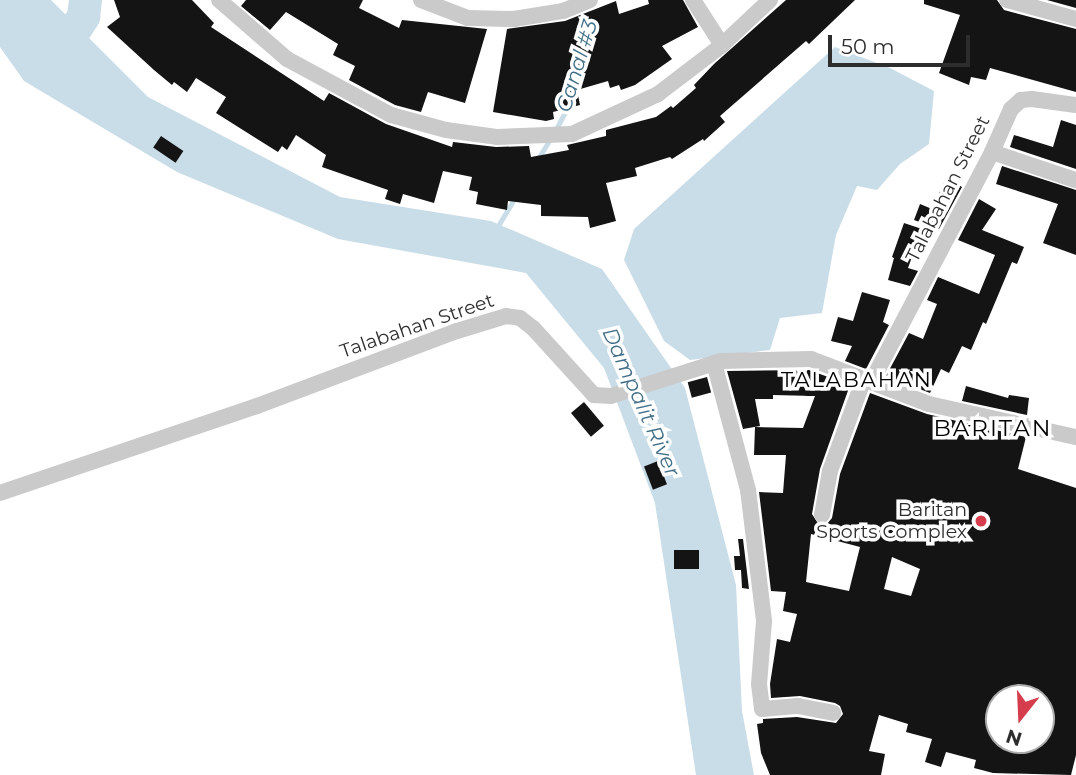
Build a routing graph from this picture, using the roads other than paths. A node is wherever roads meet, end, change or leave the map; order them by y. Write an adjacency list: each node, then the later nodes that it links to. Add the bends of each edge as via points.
1 (219, 0): 8 (street, via 288,59 391,115 446,130 498,136 572,134 658,94)
2 (421, 0): 3 (street, via 468,18 514,19 563,11)
3 (590, 0)
4 (693, 0): 8 (street)
5 (771, 0): 8 (street)
6 (1007, 0): 7 (street)
7 (1076, 19)
8 (722, 45)
9 (1076, 105): 10 (street, Talabahan Street, via 1021,100 1011,109)
10 (992, 152): 11 (street); 13 (street, Talabahan Street, via 875,374)
11 (1075, 180)
12 (714, 363): 13 (street, Talabahan Street, via 811,359); 15 (street, Talabahan Street, via 617,394 594,396 533,328 520,317 506,316); 17 (street, via 748,490 764,621 762,709 798,706)
13 (867, 380): 14 (street, Talabahan Street, via 929,404); 16 (street, via 830,471)
14 (1076, 437)
15 (0, 493)
16 (822, 515)
17 (833, 713)

